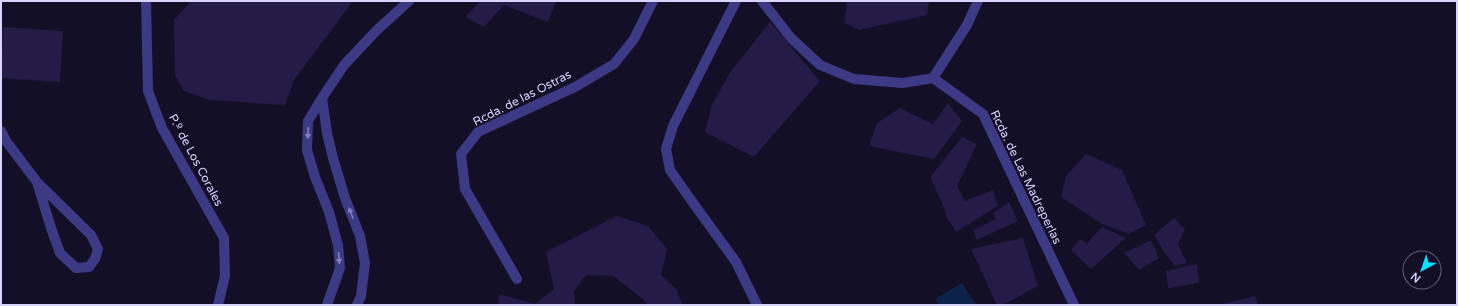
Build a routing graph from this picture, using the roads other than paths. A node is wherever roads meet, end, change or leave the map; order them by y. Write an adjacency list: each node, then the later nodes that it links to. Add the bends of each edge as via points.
1 (146, 1): 12 (street, P.º de Los Corales, via 148,91 162,128 224,238 225,276)
2 (409, 1): 8 (street, via 344,65)
3 (653, 1): 11 (street, Rcda. de las Ostras, via 634,39 614,64 575,87 478,132 461,154 465,189)
4 (736, 1): 15 (street, via 673,126 666,149 670,170 736,262)
5 (762, 1): 7 (street, via 791,38 820,65 854,79 903,83)
6 (978, 1): 7 (street)
7 (933, 78): 16 (street, Rcda. de Las Madreperlas, via 983,114)
8 (322, 98): 13 (street, one-way to 13, via 308,121 307,150 338,244 340,268); 14 (street, one-way to 8, via 361,296 365,263 360,236 333,158)
9 (1, 131): 10 (street)
10 (37, 182): 10 (street, via 60,253 76,268 89,267 98,249 91,235)
11 (517, 279)
12 (218, 305)
13 (327, 305)
14 (357, 305)
15 (757, 305)
16 (1074, 305)

